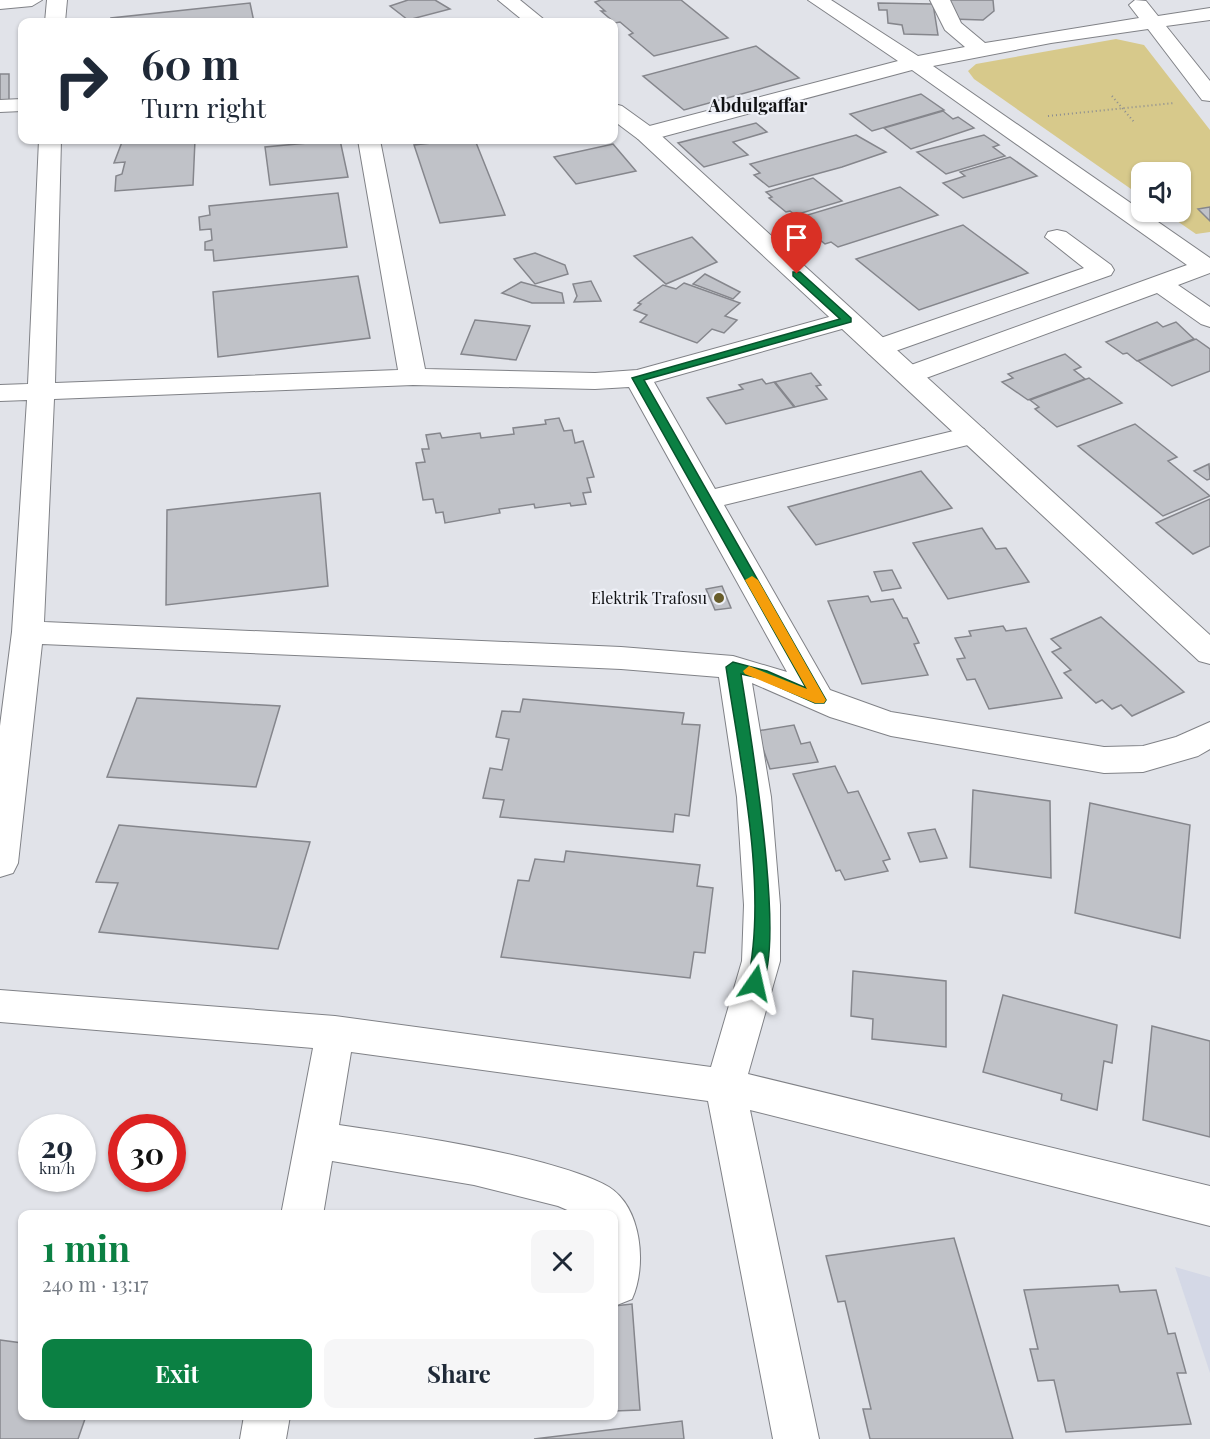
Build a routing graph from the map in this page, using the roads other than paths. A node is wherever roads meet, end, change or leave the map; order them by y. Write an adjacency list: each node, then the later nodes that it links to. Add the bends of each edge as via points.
1 (32, 0): 7 (street)
2 (57, 0): 9 (street)
3 (508, 0): 10 (street)
4 (818, 0): 13 (street)
5 (940, 0): 12 (street, via 952,26)
6 (1136, 0): 11 (street)
7 (0, 3)
8 (1210, 14): 11 (street)
9 (55, 18)
10 (532, 18)
11 (1149, 21): 12 (street); 14 (street)
12 (979, 50): 13 (street)
13 (915, 63): 18 (street); 22 (street)
14 (1210, 95)
15 (18, 105): 16 (street)
16 (0, 106)
17 (618, 114): 18 (street)
18 (646, 134): 25 (street)
19 (50, 144): 30 (street)
20 (370, 144): 28 (street)
21 (1057, 237): 26 (street, via 1102,270)
22 (1208, 266): 23 (street)
23 (1160, 283): 24 (street); 27 (street)
24 (1210, 319)
25 (847, 320): 26 (street); 29 (street)
26 (878, 348): 27 (street)
27 (909, 375): 32 (street)
28 (413, 377): 29 (street, via 595,381); 30 (street)
29 (638, 378): 33 (street)
30 (41, 390): 31 (street); 34 (street)
31 (0, 393)
32 (974, 435): 33 (street); 35 (street)
33 (707, 500): 37 (street)
34 (28, 632): 36 (street); 39 (street)
35 (1210, 653)
36 (733, 667): 37 (street, via 762,674); 42 (street, via 754,797 762,905 760,961)
37 (819, 700): 38 (street, via 891,724 1104,760 1143,759 1186,747)
38 (1210, 734)
39 (0, 863)
40 (0, 1006): 41 (street)
41 (335, 1033): 42 (street); 43 (street)
42 (725, 1086): 44 (street); 49 (street)
43 (316, 1140): 45 (street); 46 (street, via 540,1179 588,1196)
44 (1210, 1206)
45 (304, 1210)
46 (608, 1210)
47 (266, 1420): 48 (street)
48 (263, 1439)
49 (796, 1439)

